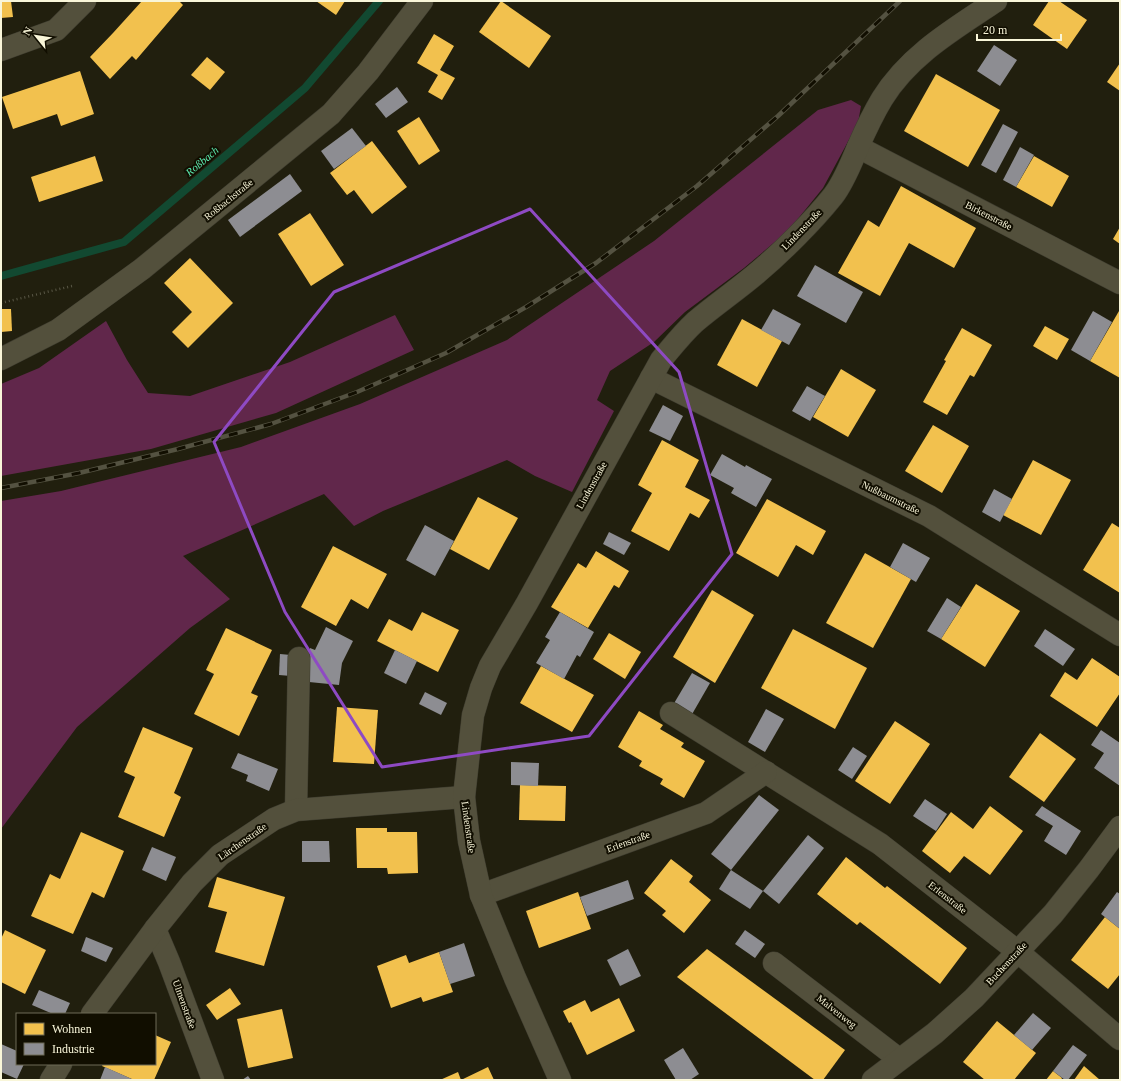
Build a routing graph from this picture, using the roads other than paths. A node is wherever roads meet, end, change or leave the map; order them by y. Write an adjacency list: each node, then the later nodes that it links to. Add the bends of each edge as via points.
1 (86, 1): 4 (street, via 56,30)
2 (422, 1): 7 (street, Roßbachstraße, via 368,72 331,114 142,269 58,330)
3 (996, 1): 5 (street, Lindenstraße, via 911,62 882,99)
4 (1, 50)
5 (858, 147): 6 (street, Birkenstraße); 8 (street, Lindenstraße, via 834,195 800,233 695,322 661,360)
6 (1120, 283)
7 (1, 359)
8 (650, 378): 9 (street, Nußbaumstraße, via 929,516); 13 (street, Lindenstraße, via 490,666 473,715)
9 (1120, 635)
10 (299, 658): 14 (street)
11 (670, 713): 12 (street, Erlenstraße)
12 (766, 772): 16 (street, Erlenstraße, via 706,813); 18 (street, Erlenstraße, via 880,844)
13 (464, 797): 14 (street, Lärchenstraße); 16 (street, Lindenstraße, via 469,841)
14 (296, 810): 17 (street, Lärchenstraße, via 274,819 220,855 192,883)
15 (1120, 827): 18 (street, Buchenstraße, via 1053,914)
16 (481, 895): 26 (street, Lindenstraße)
17 (155, 929): 20 (street, Lärchenstraße); 25 (street, Ulmenstraße)
18 (1017, 951): 21 (street, Erlenstraße); 22 (street, Buchenstraße, via 974,998 935,1033)
19 (774, 963): 22 (street, Malvenweg)
20 (93, 1013)
21 (1120, 1039)
22 (900, 1059): 27 (street, Buchenstraße)
23 (60, 1065): 24 (street)
24 (51, 1080)
25 (213, 1080)
26 (560, 1080)
27 (872, 1080)

